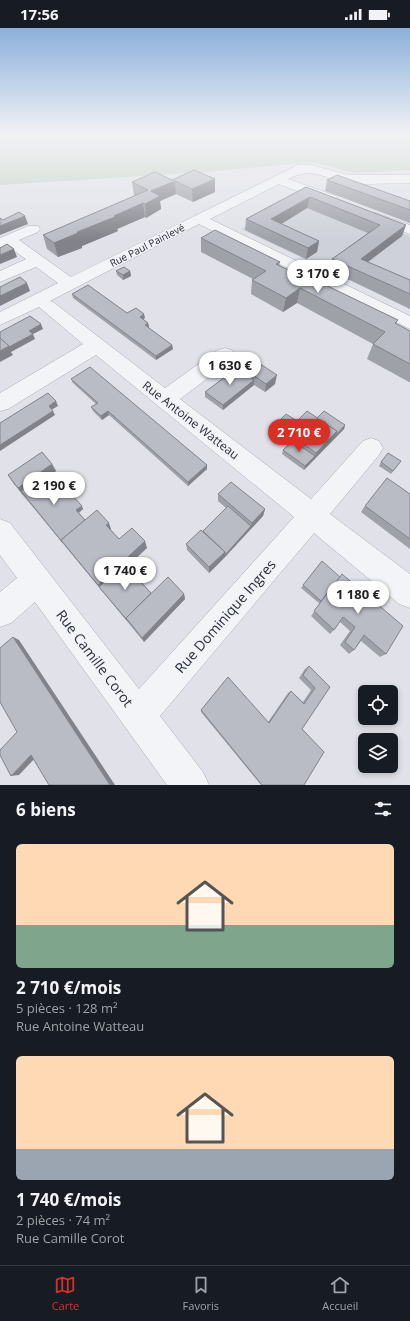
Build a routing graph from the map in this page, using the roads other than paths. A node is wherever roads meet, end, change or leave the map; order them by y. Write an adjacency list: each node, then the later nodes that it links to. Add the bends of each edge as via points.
1 (300, 170): 3 (street, Rue Paul Painlevé)
2 (315, 170): 5 (street, Rue Paul Painlevé)
3 (278, 179): 7 (street); 9 (street, Rue Paul Painlevé)
4 (410, 179): 5 (street)
5 (352, 180): 6 (street, via 356,184)
6 (379, 192)
7 (344, 204)
8 (366, 213): 11 (street)
9 (199, 219): 15 (street, Rue Paul Painlevé); 18 (street)
10 (33, 229): 12 (street)
11 (410, 230)
12 (4, 241): 13 (street)
13 (37, 260): 14 (street); 15 (street)
14 (0, 277)
15 (69, 283): 17 (street, Rue Paul Painlevé)
16 (47, 306): 19 (street, Rue Antoine Watteau)
17 (0, 319)
18 (410, 323)
19 (97, 345): 21 (street, Rue Antoine Watteau); 22 (street)
20 (225, 354): 21 (street)
21 (165, 399): 24 (street, Rue Antoine Watteau)
22 (0, 403)
23 (371, 448): 24 (street, Rue Dominique Ingres)
24 (312, 516): 27 (street, Rue Antoine Watteau); 29 (street, Rue Dominique Ingres)
25 (0, 532): 26 (street, Rue Camille Corot)
26 (37, 581): 28 (street); 29 (street, Rue Camille Corot)
27 (410, 593)
28 (0, 612)
29 (138, 716): 30 (street, Rue Camille Corot)
30 (190, 785)

